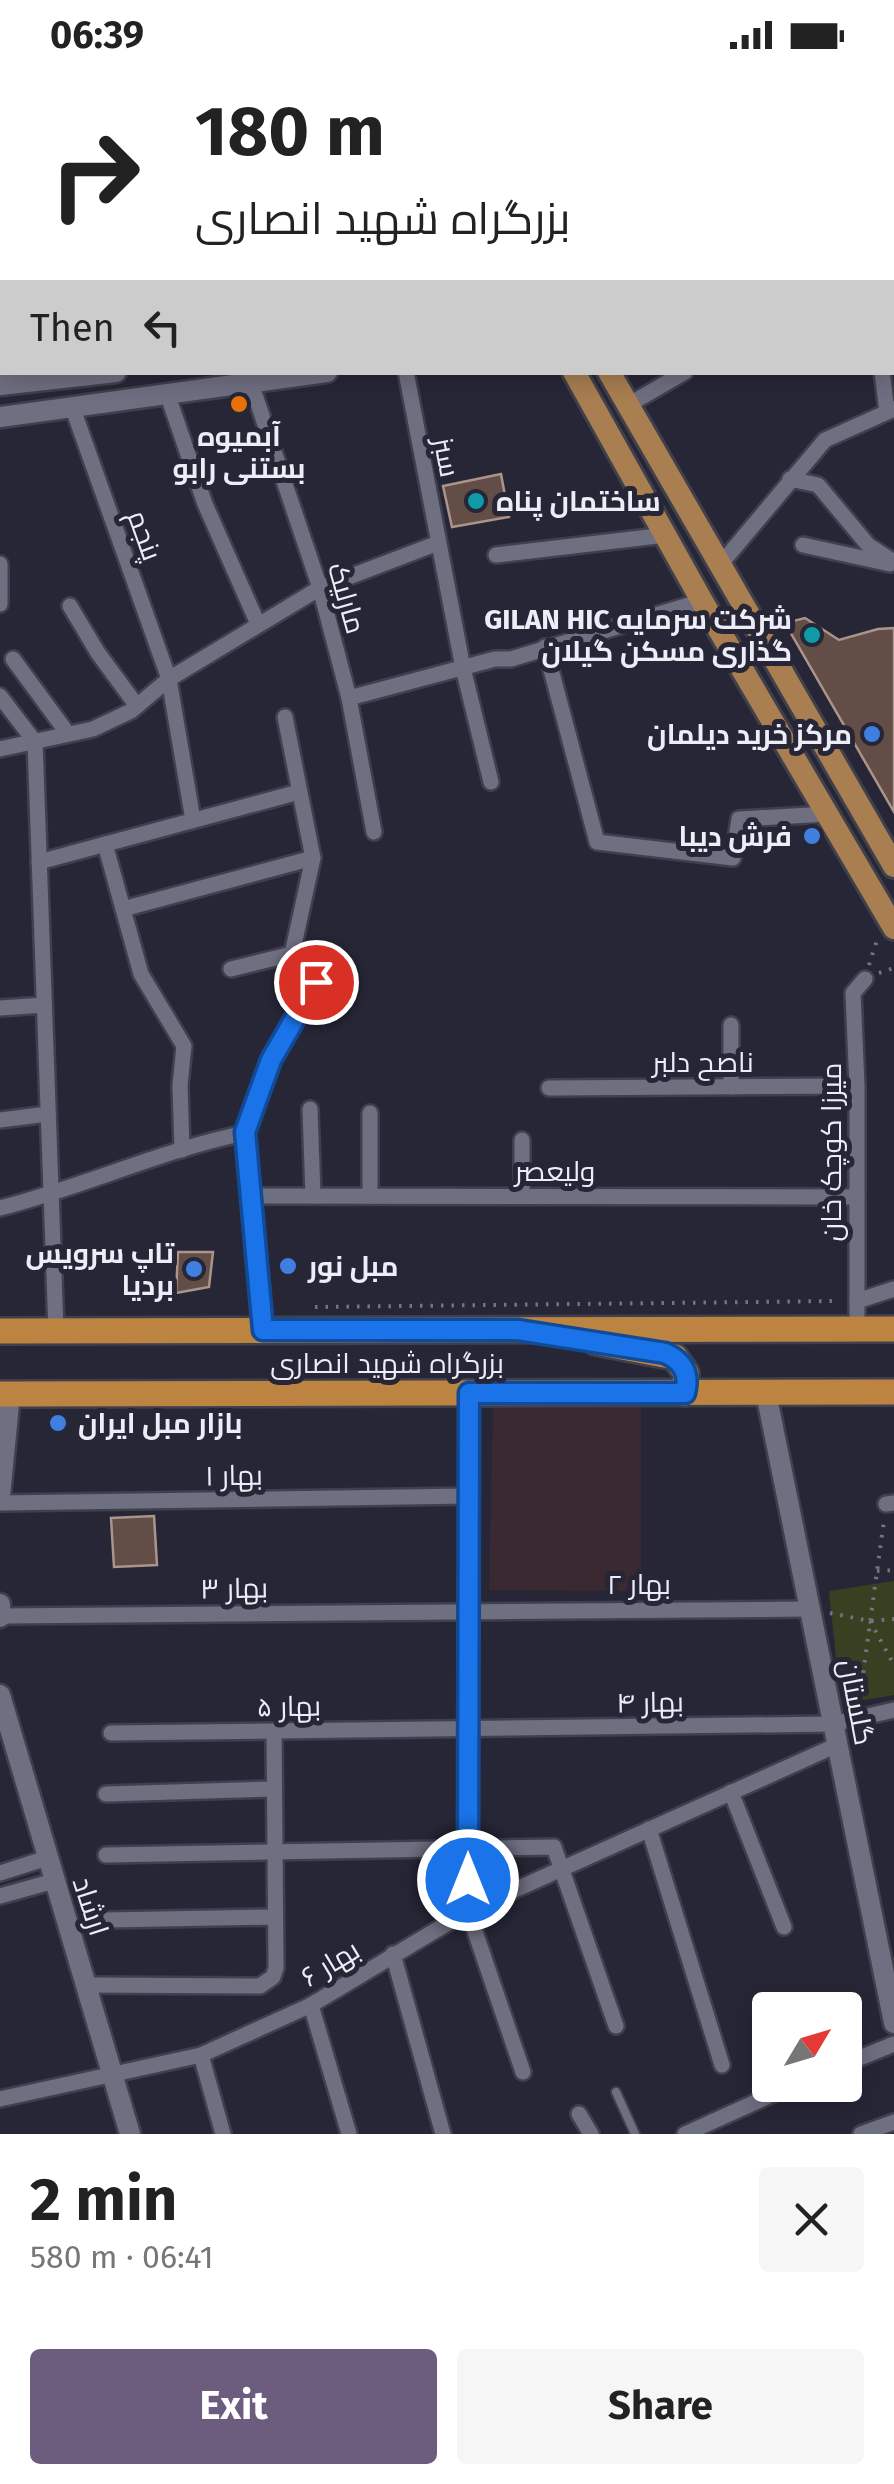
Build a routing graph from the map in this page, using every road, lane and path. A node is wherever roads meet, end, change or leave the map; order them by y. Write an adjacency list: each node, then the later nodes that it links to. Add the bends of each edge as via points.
1 (89, 375): 9 (main road)
2 (304, 375): 8 (main road)
3 (407, 375): 17 (street, سبز)
4 (576, 375): 16 (main road)
5 (612, 375): 11 (main road)
6 (680, 375): 11 (street)
7 (883, 375): 13 (street)
8 (251, 382): 10 (main road); 23 (street, مارلیک)
9 (0, 385)
10 (168, 396): 12 (main road); 27 (street, via 205,504)
11 (628, 405): 22 (main road)
12 (73, 409): 14 (main road); 31 (street, پنجم)
13 (890, 410): 15 (street, via 825,440)
14 (0, 417)
15 (790, 479): 21 (street, via 818,485); 22 (street)
16 (666, 535): 19 (street); 24 (main road)
17 (438, 542): 23 (street); 30 (street, سبز)
18 (804, 545): 21 (street)
19 (496, 555)
20 (0, 564): 25 (street)
21 (894, 564)
22 (720, 565): 24 (main road); 47 (main road)
23 (320, 588): 27 (street); 33 (street, مارلیک)
24 (702, 601): 28 (street); 41 (main road)
25 (0, 604)
26 (70, 606): 34 (street)
27 (258, 624): 31 (street)
28 (545, 647): 30 (street); 41 (street, via 598,842 733,858 739,818)
29 (14, 658): 36 (street)
30 (464, 668): 33 (street); 39 (street, سبز)
31 (169, 678): 34 (street); 42 (street, پنجم)
32 (0, 696): 37 (street)
33 (349, 698): 43 (street, مارلیک)
34 (137, 706): 36 (street)
35 (284, 717): 40 (street)
36 (68, 734): 37 (street)
37 (35, 742): 38 (street); 46 (street)
38 (0, 749)
39 (491, 782)
40 (299, 792): 42 (street); 45 (street)
41 (827, 814): 49 (main road)
42 (194, 820): 44 (street)
43 (374, 832)
44 (105, 844): 46 (street); 48 (street)
45 (313, 858): 48 (street); 50 (street, via 292,954)
46 (39, 862): 53 (street)
47 (894, 866)
48 (123, 909): 65 (street, via 141,974 184,1046)
49 (890, 921): 51 (path)
50 (231, 970)
51 (865, 979): 56 (street, میرزا کوچک خان, via 853,993)
52 (316, 982): 63 (street, via 271,1060)
53 (44, 1005): 54 (street); 61 (street)
54 (0, 1008)
55 (731, 1025): 57 (street)
56 (857, 1086): 57 (street, ناصح دلبر); 71 (street, میرزا کوچک خان)
57 (731, 1087): 58 (street, ناصح دلبر)
58 (549, 1088)
59 (310, 1109): 68 (street)
60 (370, 1112): 69 (street)
61 (48, 1114): 62 (street); 66 (street)
62 (0, 1120)
63 (245, 1132): 65 (street); 67 (street)
64 (522, 1140): 70 (street)
65 (182, 1150): 66 (street)
66 (51, 1195): 72 (street); 79 (street)
67 (252, 1196): 68 (street, ولیعصر); 80 (street)
68 (313, 1196): 69 (street, ولیعصر)
69 (370, 1196): 70 (street, ولیعصر)
70 (522, 1196): 71 (street, ولیعصر)
71 (857, 1197): 74 (street, میرزا کوچک خان)
72 (0, 1208)
73 (894, 1289): 74 (street)
74 (857, 1301): 75 (path); 76 (street, میرزا کوچک خان)
75 (299, 1308)
76 (857, 1329): 77 (highway, بزرگراه شهید انصاری); 81 (highway, بزرگراه شهید انصاری)
77 (894, 1329)
78 (0, 1330): 79 (highway, بزرگراه شهید انصاری)
79 (56, 1330): 80 (highway, بزرگراه شهید انصاری)
80 (263, 1330): 81 (highway, بزرگراه شهید انصاری)
81 (518, 1330): 84 (highway, via 670,1355 684,1369)
82 (894, 1392): 85 (highway, بزرگراه شهید انصاری)
83 (469, 1393): 84 (highway, بزرگراه شهید انصاری); 86 (highway, بزرگراه شهید انصاری); 87 (street)
84 (685, 1393): 85 (highway, بزرگراه شهید انصاری)
85 (766, 1393): 93 (main road, گلستان)
86 (5, 1394): 88 (main road)
87 (469, 1496): 88 (street, بهار ۱); 94 (street)
88 (0, 1500)
89 (890, 1504): 91 (path)
90 (894, 1570): 91 (path)
91 (877, 1571): 97 (path)
92 (0, 1604): 95 (main road)
93 (810, 1609): 94 (street, بهار ۲); 97 (path); 105 (main road, گلستان)
94 (468, 1610): 95 (street, بهار ۳); 102 (street)
95 (0, 1616)
96 (894, 1618): 97 (path)
97 (870, 1620): 98 (path); 101 (path)
98 (894, 1665)
99 (0, 1695): 113 (main road, ارشاد)
100 (894, 1710): 101 (street)
101 (857, 1719): 105 (street)
102 (468, 1729): 103 (street, بهار ۵); 105 (street, بهار ۴); 110 (street)
103 (274, 1732): 104 (street, بهار ۵); 106 (street)
104 (111, 1733)
105 (835, 1734): 107 (street, بهار ۶); 125 (main road, گلستان)
106 (273, 1789): 108 (street); 111 (street)
107 (731, 1792): 109 (street, بهار ۶); 121 (street)
108 (106, 1794)
109 (649, 1829): 114 (street, بهار ۶); 130 (street)
110 (468, 1848): 111 (street); 114 (street, via 554,1847); 118 (street)
111 (274, 1854): 112 (street); 119 (street)
112 (106, 1855)
113 (47, 1858): 115 (street); 116 (main road, ارشاد)
114 (564, 1868): 118 (street, بهار ۶); 126 (street)
115 (0, 1873)
116 (54, 1881): 117 (street); 123 (main road, ارشاد)
117 (0, 1896)
118 (468, 1911): 122 (street, بهار ۶); 131 (street)
119 (275, 1917): 120 (street); 123 (street, via 276,1968 260,1986)
120 (107, 1920)
121 (784, 1927)
122 (392, 1954): 124 (street, بهار ۶); 141 (street)
123 (88, 1985): 132 (main road, ارشاد)
124 (310, 2005): 128 (street, بهار ۶); 140 (street)
125 (894, 2023)
126 (616, 2026)
127 (894, 2044): 129 (street)
128 (201, 2055): 132 (street, بهار ۶); 139 (street)
129 (862, 2057)
130 (722, 2065)
131 (523, 2072)
132 (111, 2073): 134 (street, بهار ۶); 138 (main road, ارشاد)
133 (616, 2092): 143 (lane)
134 (0, 2100)
135 (756, 2102): 144 (street)
136 (580, 2114): 142 (street)
137 (894, 2122): 145 (street)
138 (130, 2134)
139 (224, 2134)
140 (349, 2134)
141 (443, 2134)
142 (591, 2134)
143 (635, 2134)
144 (685, 2134)
145 (861, 2134)

